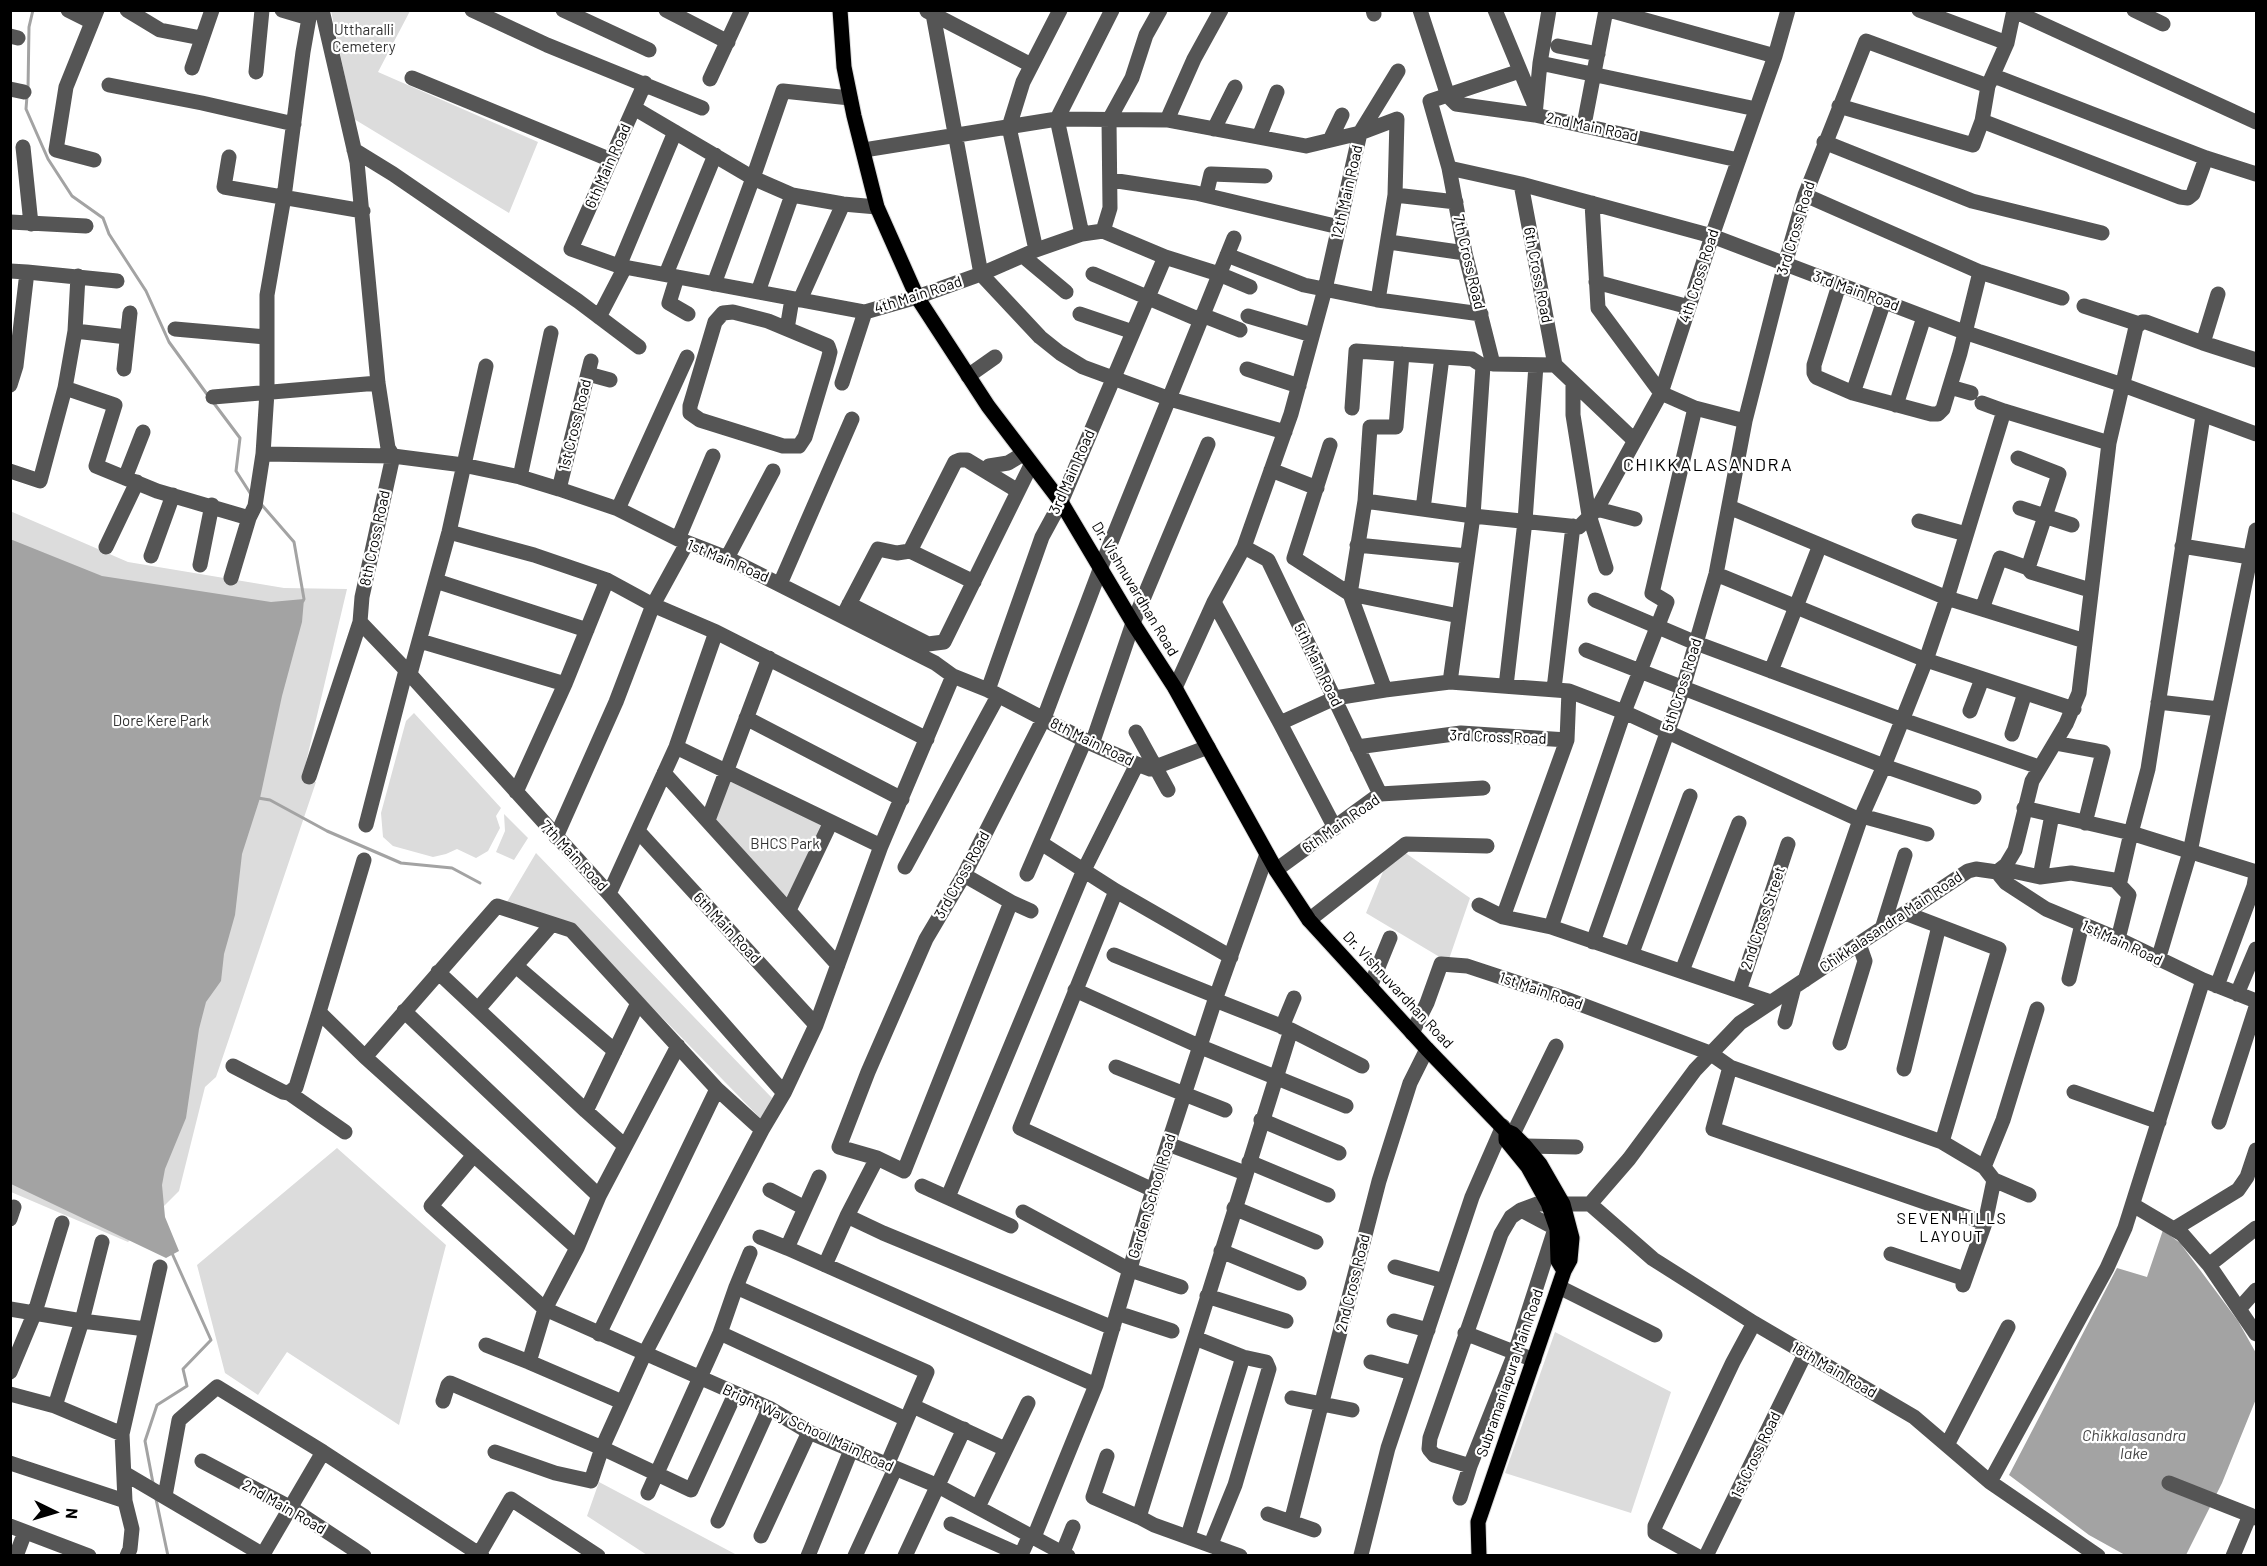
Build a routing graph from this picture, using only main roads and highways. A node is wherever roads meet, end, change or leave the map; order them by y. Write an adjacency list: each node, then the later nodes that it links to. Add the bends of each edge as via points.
1 (840, 10): 2 (main road, Dr. Vishnuvardhan Road, via 844,67 877,207 917,297 1027,460 1061,502 1175,688 1276,870 1309,920 1426,1049)
2 (1507, 1130): 3 (main road, Dr. Vishnuvardhan Road, via 1540,1164); 4 (main road, Dr. Vishnuvardhan Road, via 1506,1140 1528,1167 1548,1203 1557,1229 1558,1261)
3 (1563, 1204): 4 (main road, Subramaniapura Main Road, via 1572,1238 1570,1260)
4 (1564, 1271): 5 (main road, Subramaniapura Main Road, via 1478,1522)
5 (1479, 1556)

